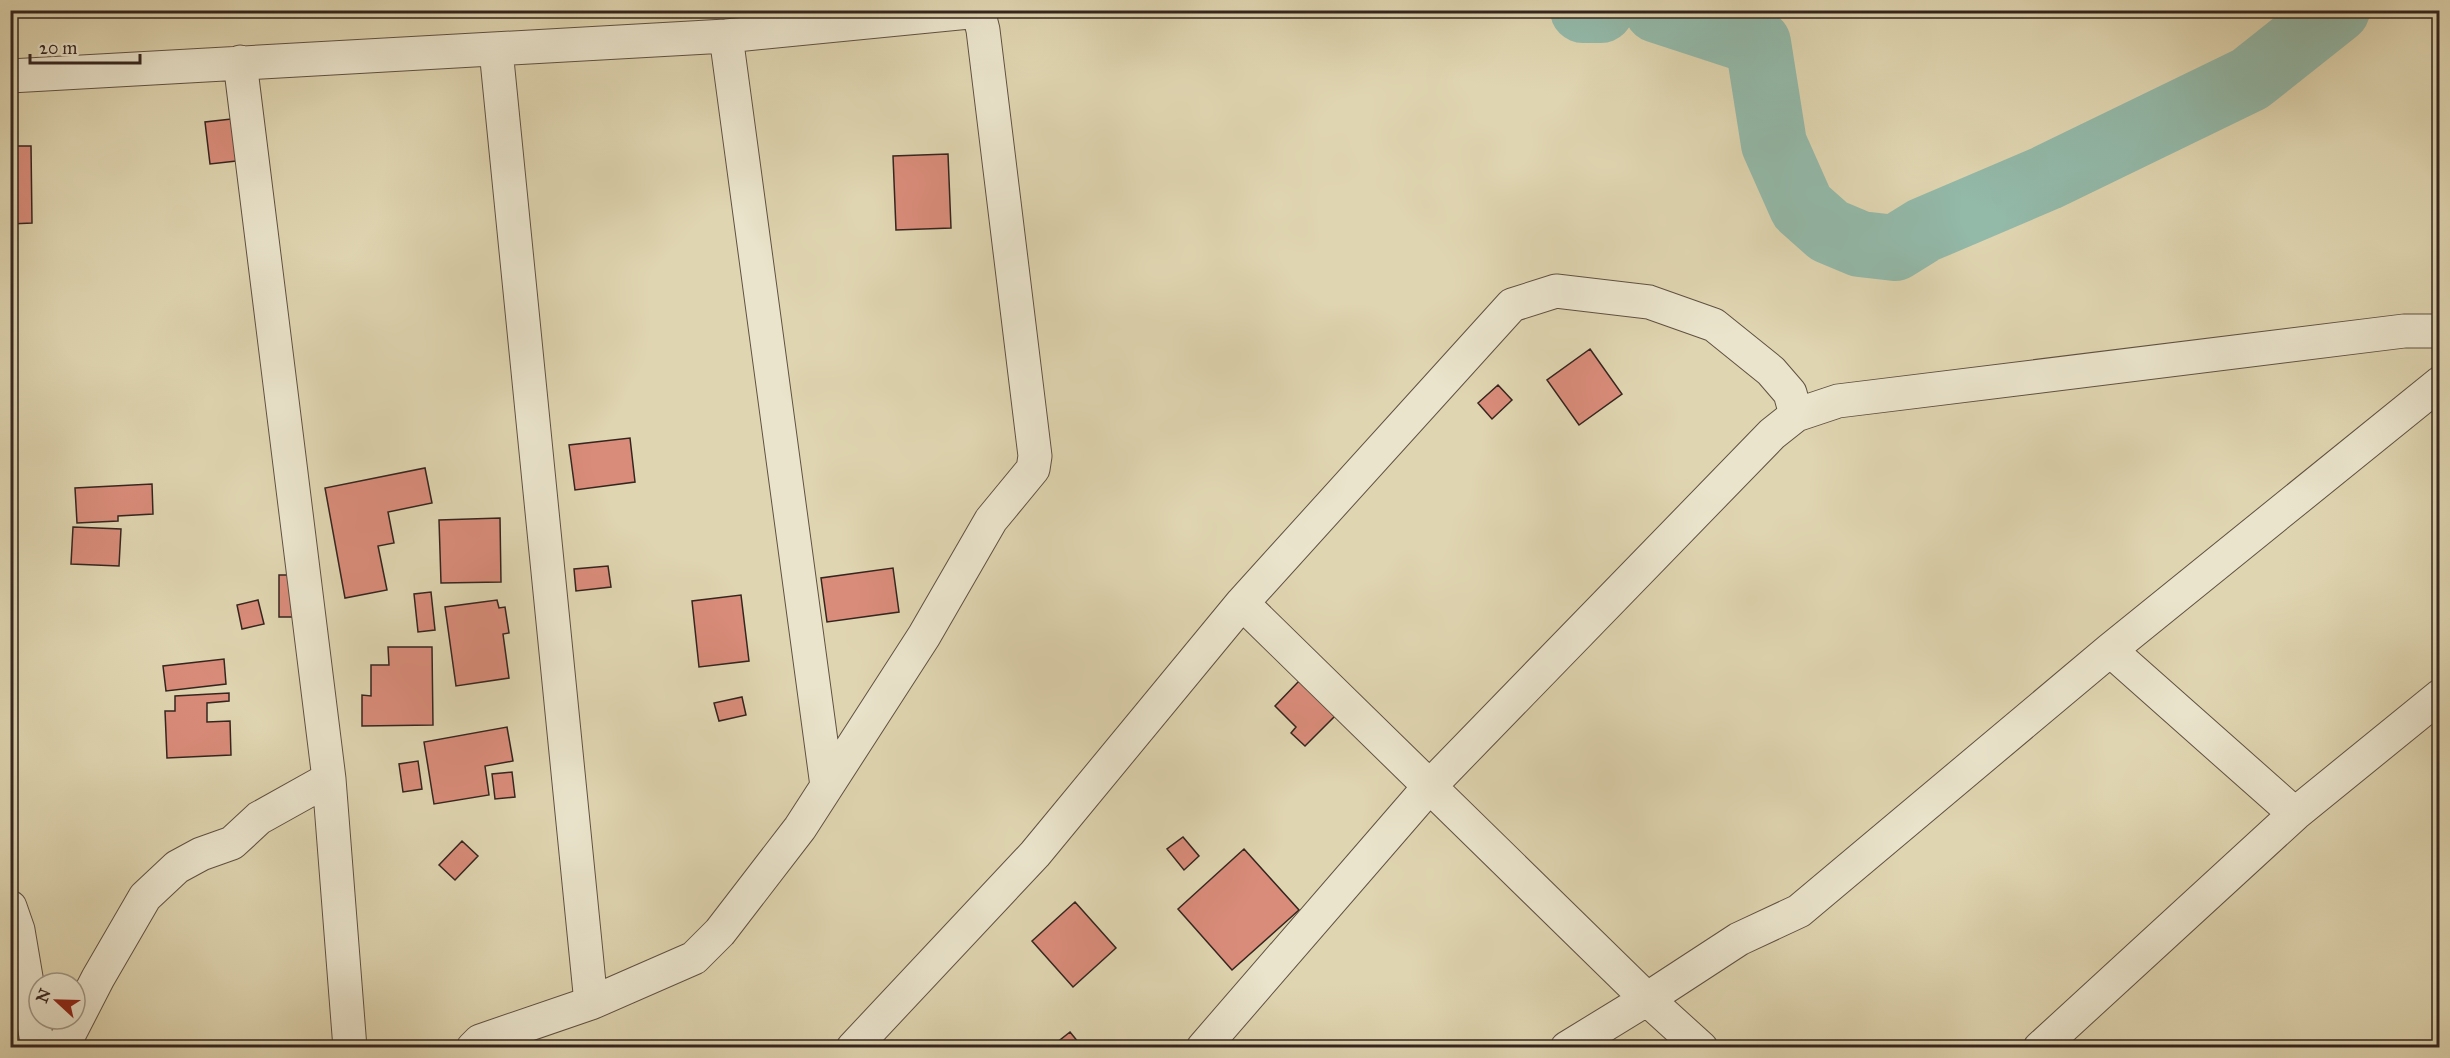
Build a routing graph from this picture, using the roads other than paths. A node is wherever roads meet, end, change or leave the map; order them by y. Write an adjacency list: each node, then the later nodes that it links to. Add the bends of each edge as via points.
1 (726, 36): 2 (street); 12 (street); 12 (street, via 969,12 980,18 984,30 1035,456 1033,469 991,520 924,636)
2 (496, 50): 3 (street); 17 (street)
3 (240, 62): 4 (street); 11 (street)
4 (10, 76)
5 (2439, 332): 7 (street, via 2404,331 1838,401)
6 (2439, 383): 9 (street)
7 (1796, 415): 8 (street, via 1790,393 1771,371 1714,325 1649,302 1556,291 1512,305); 13 (street, via 1772,434)
8 (1242, 603): 13 (street); 22 (street, via 1035,854)
9 (2110, 650): 14 (street); 16 (street, via 1799,910 1739,939)
10 (2439, 696): 14 (street)
11 (329, 779): 19 (street, via 259,818 232,843 177,867 145,897); 20 (street)
12 (827, 786): 17 (street, via 800,828 720,932 694,958)
13 (1429, 787): 16 (street); 23 (street)
14 (2295, 814): 26 (street)
15 (10, 907): 18 (street, via 18,930)
16 (1647, 999): 24 (street); 25 (street)
17 (591, 1003): 21 (street, via 480,1041)
18 (38, 1047)
19 (62, 1047)
20 (350, 1047)
21 (473, 1047)
22 (853, 1047)
23 (1203, 1047)
24 (1567, 1047)
25 (1701, 1047)
26 (2040, 1047)

